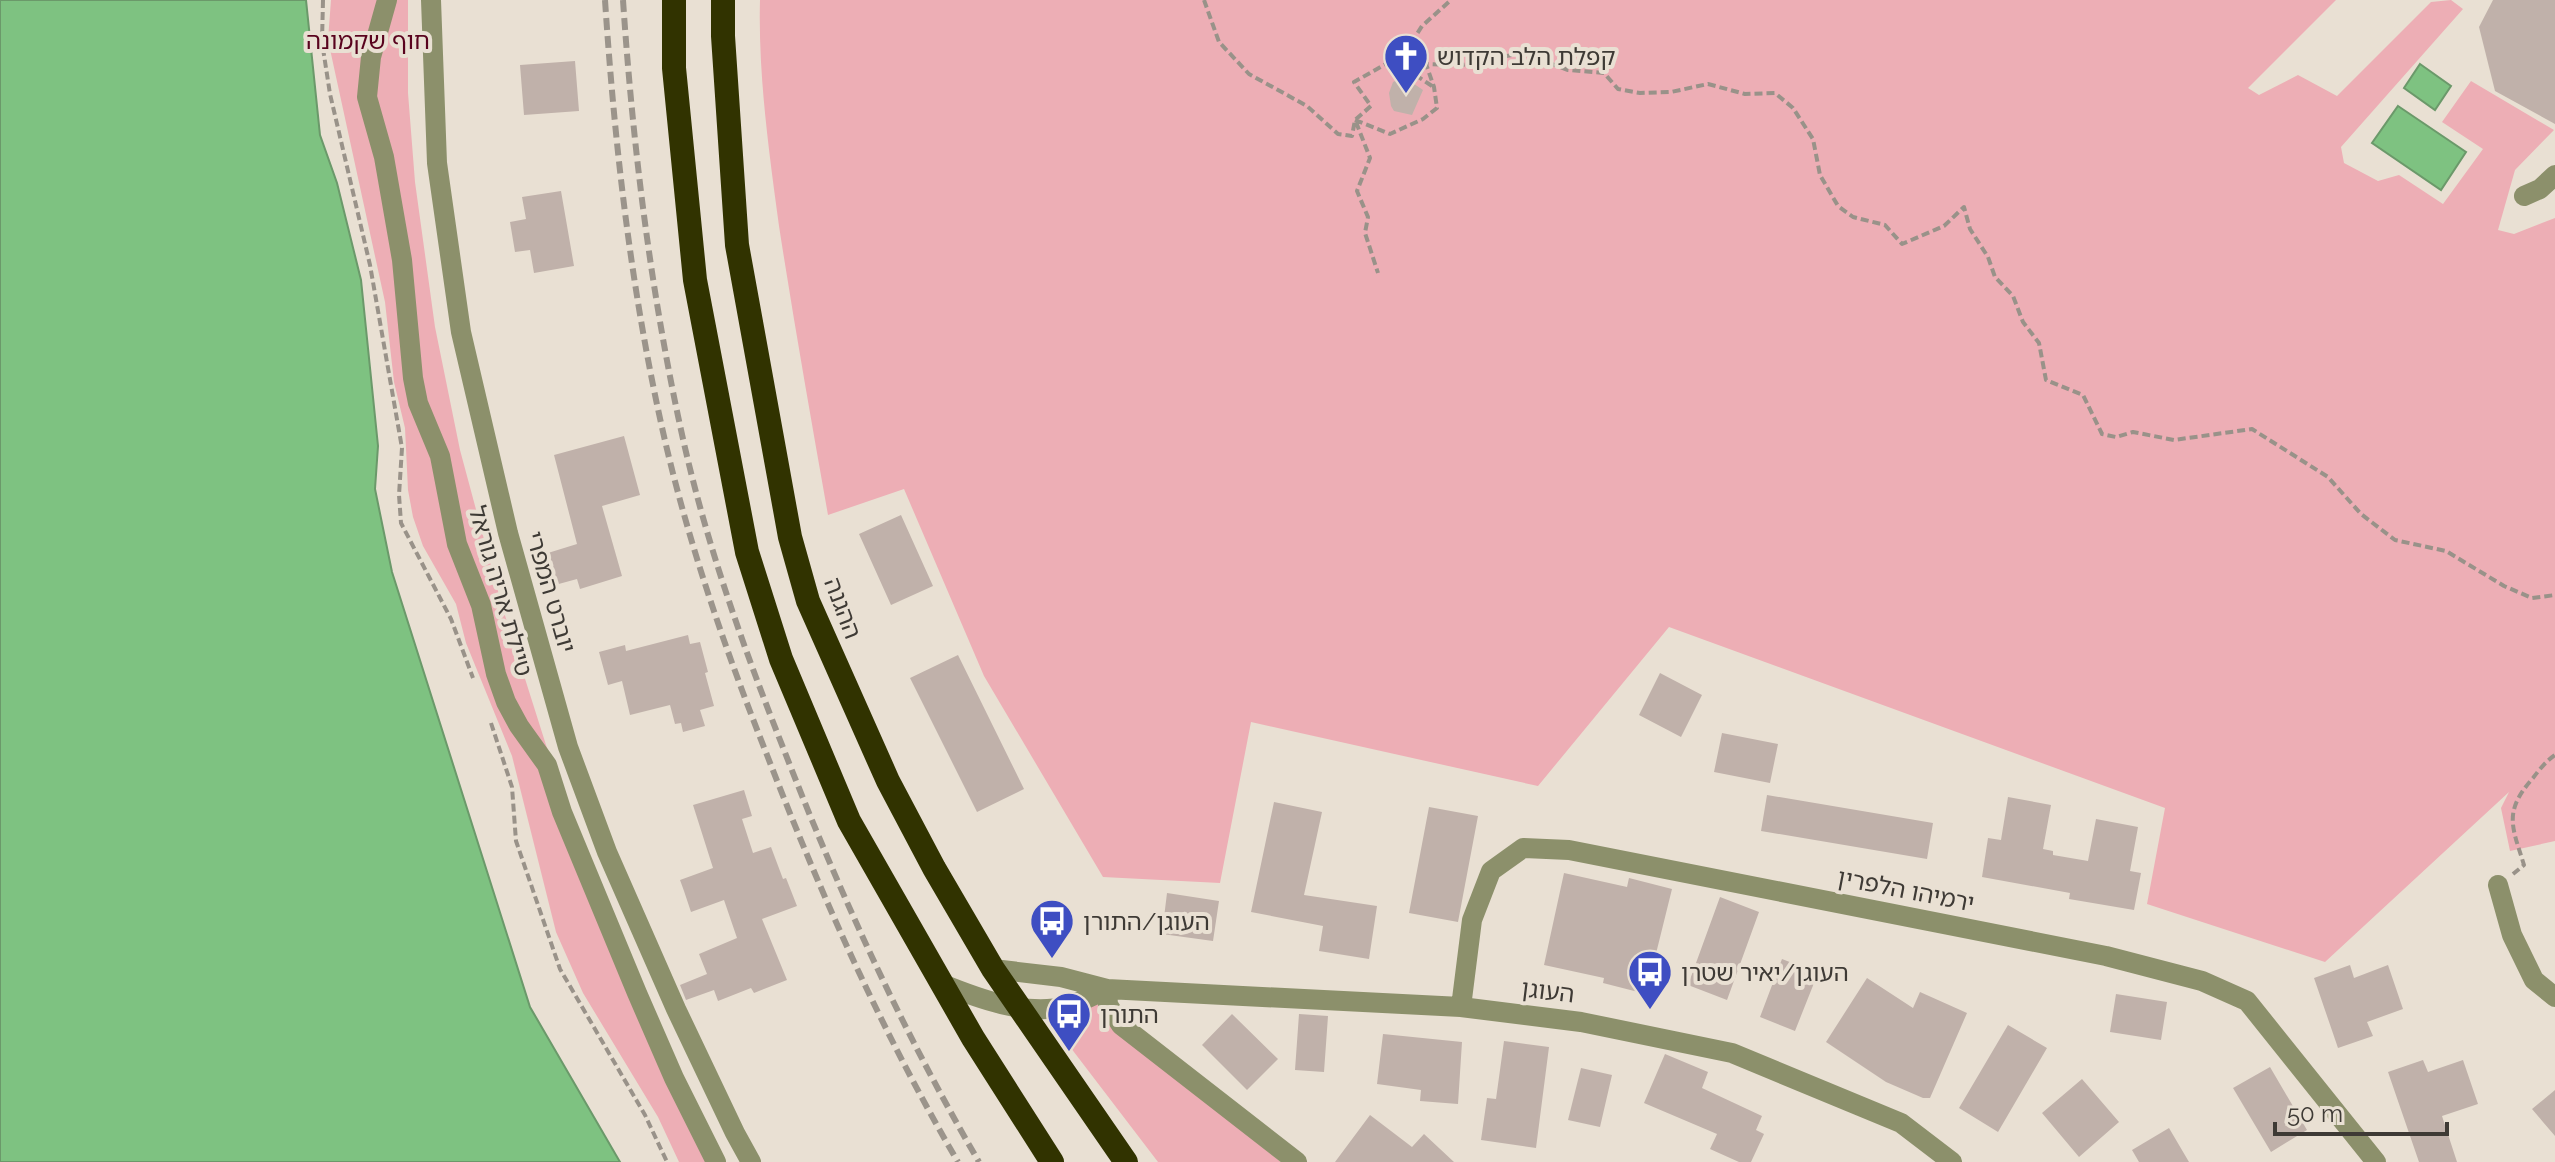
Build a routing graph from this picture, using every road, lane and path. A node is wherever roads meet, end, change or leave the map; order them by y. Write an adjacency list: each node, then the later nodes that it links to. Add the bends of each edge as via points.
1 (387, 0): 22 (street, טיילת אריה גוראל, via 371,57 367,97 384,157 402,260 418,403 440,456 457,544 481,605 506,702 547,765 643,1007)
2 (431, 0): 23 (street, יוברט המפרי, via 437,163 461,332 508,533 568,747 607,852 682,1023)
3 (674, 0): 17 (highway, via 674,68 695,280 747,552 781,659 849,821)
4 (723, 0): 16 (highway, ההגנה, via 737,245 790,537 808,601 888,781)
5 (1204, 0): 9 (path, via 1219,42 1249,74 1307,106 1338,134 1352,136)
6 (1451, 0): 7 (path)
7 (1393, 60): 8 (path); 9 (path, via 1354,82 1371,106)
8 (1434, 87): 9 (path, via 1437,108 1390,134); 13 (path, via 1426,64 1462,65 1522,53 1568,70 1604,73 1618,89 1640,93 1708,84 1745,94 1775,93 1793,108 1813,139 1820,175 1838,206 1853,217 1885,225 1902,244 1944,226 1964,207 1995,277 2013,296 2039,343 2046,380 2083,395 2102,434 2133,432 2174,440 2252,429 2328,477 2361,514 2395,540 2446,551 2532,598)
9 (1355, 120): 12 (path, via 1370,158 1357,191 1368,217 1365,233)
10 (2555, 175): 11 (street)
11 (2524, 196)
12 (1378, 273)
13 (2555, 595)
14 (2555, 755): 15 (path, via 2516,799 2513,831 2524,865)
15 (2498, 885): 19 (street, via 2512,935 2534,980)
16 (993, 969): 18 (street, העוגן); 20 (highway, ההגנה)
17 (940, 983): 20 (street, העוגן); 24 (highway)
18 (1107, 989): 20 (street, העוגן, via 1063,1007); 21 (street, העוגן); 26 (street, via 1108,1005 1121,1025)
19 (2555, 997)
20 (1018, 1007): 25 (highway, ההגנה)
21 (1461, 1007): 27 (street, העוגן, via 1581,1022 1732,1053 1901,1123); 28 (street, ירמיהו הלפרין, via 1472,920 1491,871 1523,848 1569,850 2106,956 2202,981 2247,1001)
22 (716, 1162)
23 (751, 1162)
24 (1052, 1162)
25 (1126, 1162)
26 (1297, 1162)
27 (1952, 1162)
28 (2376, 1162)

